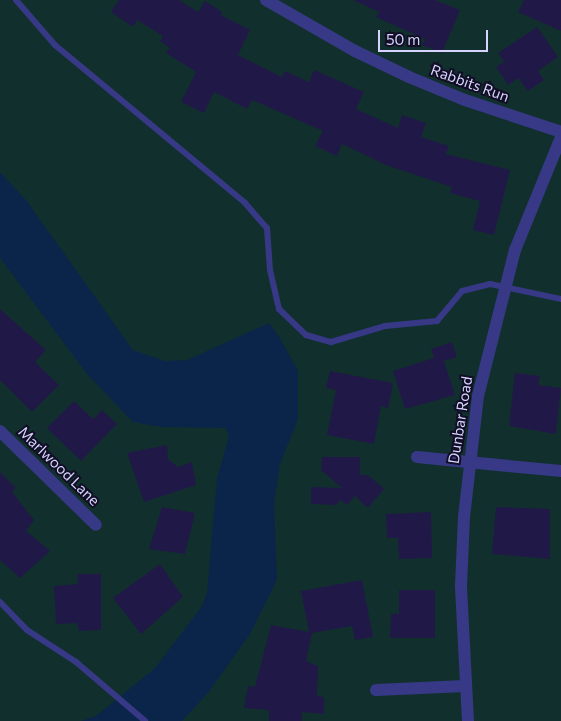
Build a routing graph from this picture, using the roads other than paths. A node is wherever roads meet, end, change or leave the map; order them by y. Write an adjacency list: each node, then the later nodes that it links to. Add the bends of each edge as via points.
1 (16, 0): 5 (lane, via 55,45 244,203 267,228 270,270 279,309 306,335 331,342 385,326 436,321 462,291 490,284)
2 (266, 0): 3 (street, Rabbits Run, via 355,51 409,77 462,99)
3 (561, 132)
4 (561, 137): 5 (street, Dunbar Road, via 515,250)
5 (505, 287): 6 (lane); 9 (street, Dunbar Road, via 478,396)
6 (561, 299)
7 (0, 431): 11 (street, Marlwood Lane)
8 (417, 457): 9 (street)
9 (469, 463): 10 (street); 13 (street, Dunbar Road, via 462,586)
10 (561, 471)
11 (96, 525)
12 (0, 602): 15 (lane, via 27,630 76,662)
13 (465, 686): 14 (street); 16 (street, Dunbar Road)
14 (376, 690)
15 (145, 721)
16 (468, 721)

